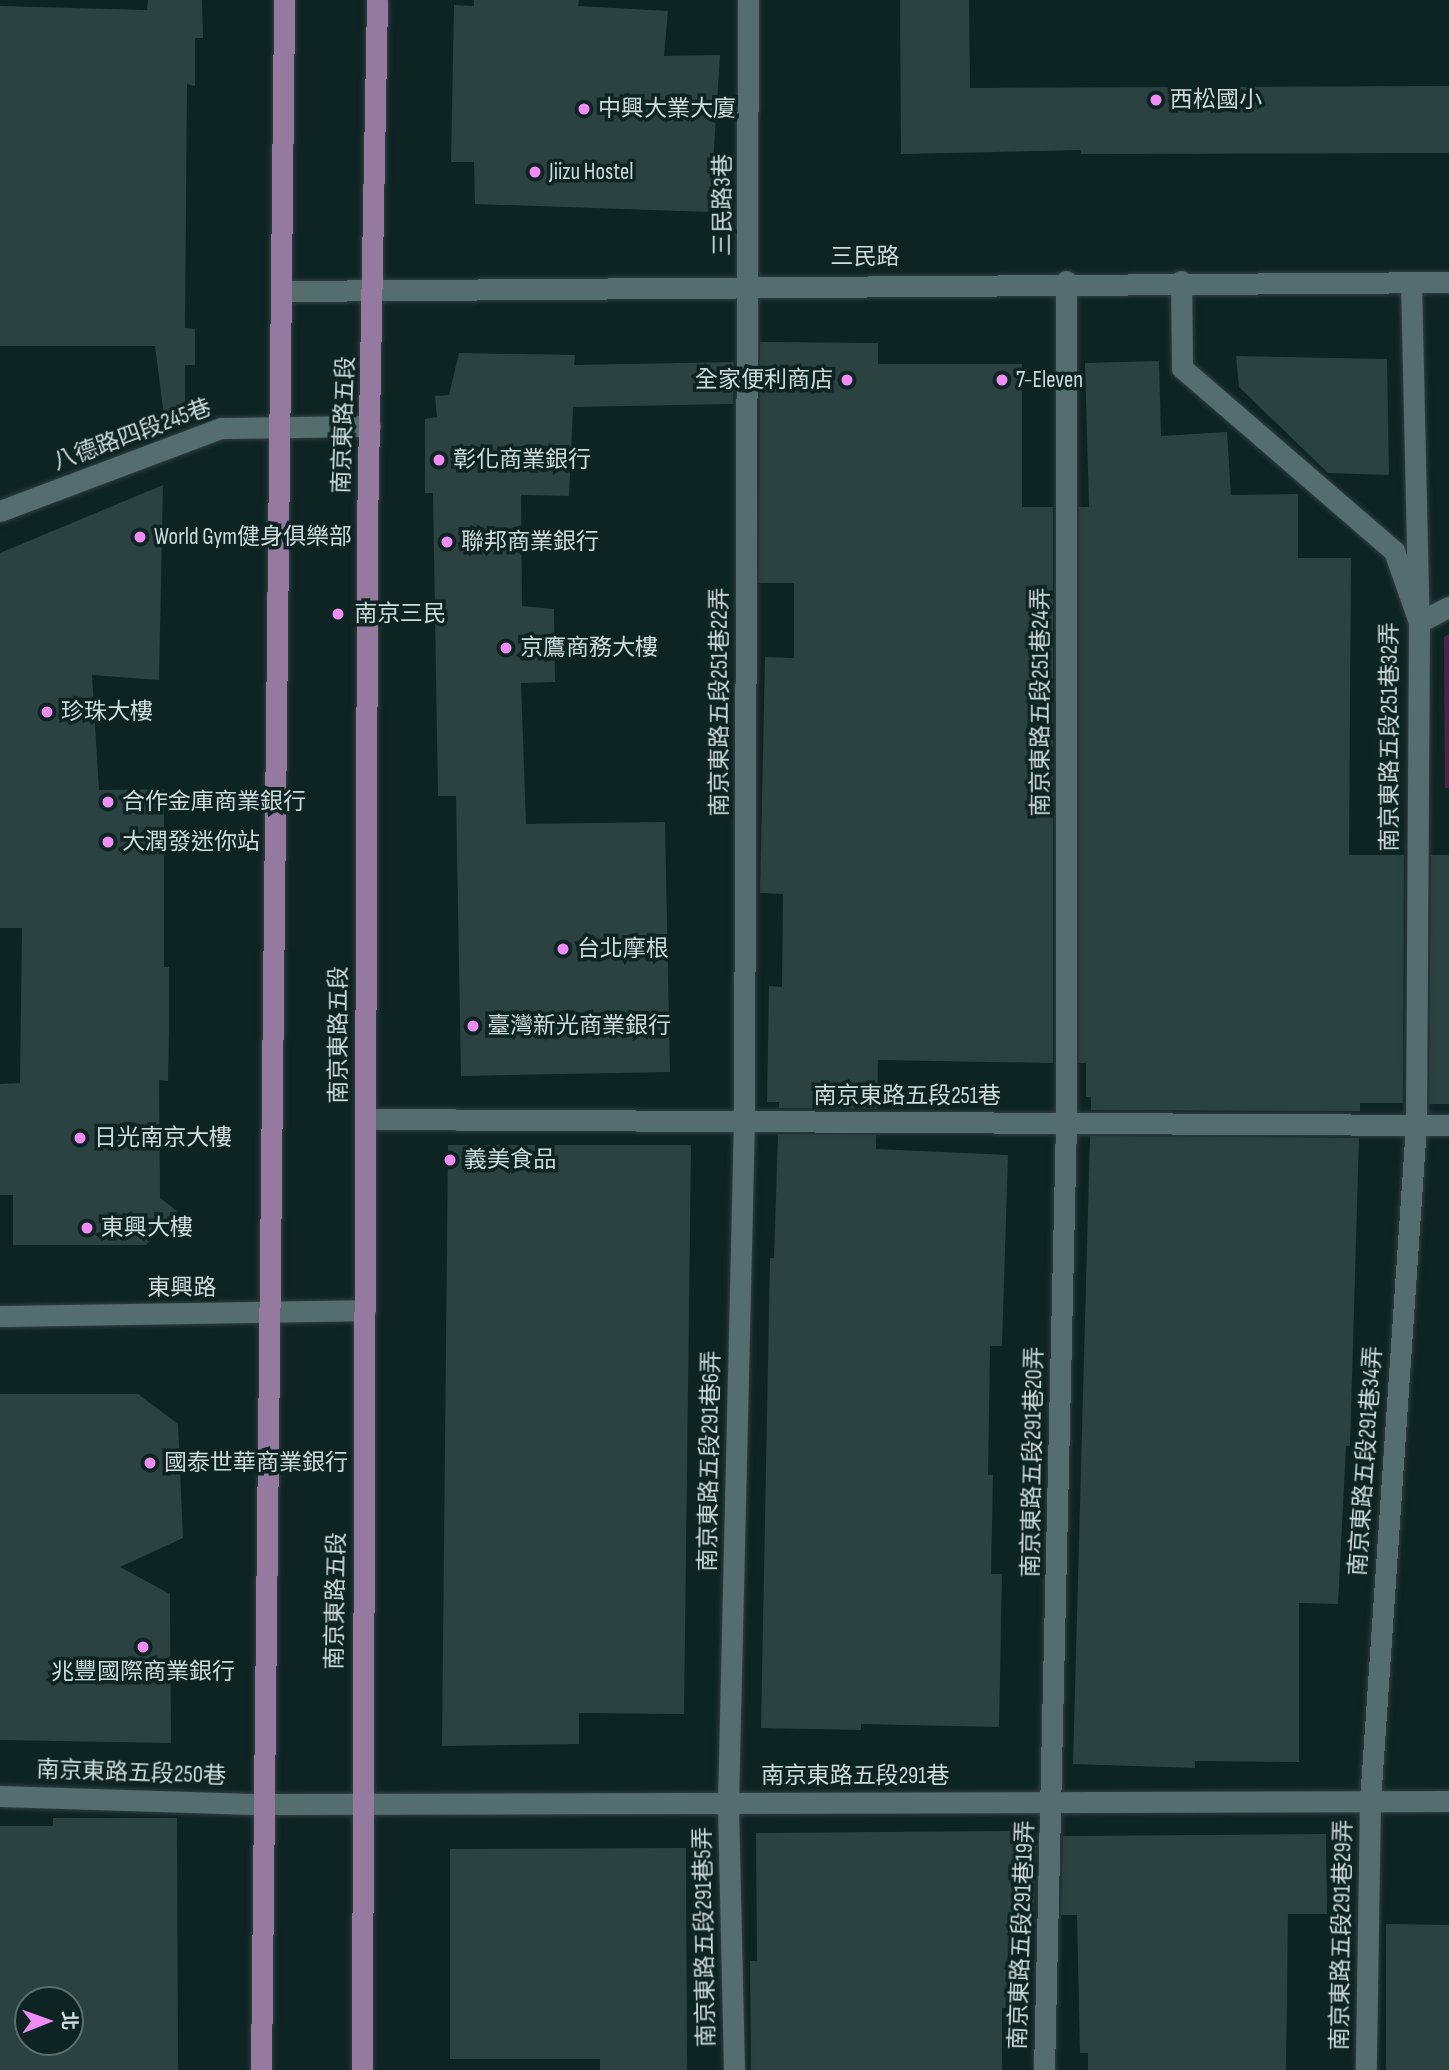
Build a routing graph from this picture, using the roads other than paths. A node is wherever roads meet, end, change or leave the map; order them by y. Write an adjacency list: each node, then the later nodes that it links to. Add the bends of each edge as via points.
1 (284, 0): 9 (main road)
2 (377, 0): 10 (main road, 南京東路五段)
3 (748, 0): 8 (street, 三民路3巷)
4 (1066, 281): 5 (street, 三民路); 8 (street, 三民路); 18 (street, 南京東路五段251巷24弄)
5 (1181, 281): 6 (street, 三民路); 15 (street, 南京東路五段251巷32弄, via 1182,368 1394,551)
6 (1411, 282): 7 (street, 三民路); 15 (street)
7 (1449, 282)
8 (748, 284): 10 (street, 三民路); 17 (street, 南京東路五段251巷22弄)
9 (282, 290): 10 (street, 三民路); 11 (main road)
10 (374, 290): 12 (main road, 南京東路五段)
11 (282, 426): 12 (street, 八德路四段245巷); 13 (street, 八德路四段245巷, via 221,428); 22 (main road)
12 (370, 426): 16 (main road, 南京東路五段)
13 (0, 511)
14 (1449, 607): 15 (street)
15 (1419, 622): 19 (street, 南京東路五段251巷32弄)
16 (365, 1119): 17 (street, 南京東路五段251巷); 21 (main road, 南京東路五段)
17 (744, 1121): 18 (street, 南京東路五段251巷); 28 (street, 南京東路五段291巷6弄)
18 (1066, 1123): 19 (street, 南京東路五段251巷); 27 (street, 南京東路五段291巷20弄)
19 (1416, 1125): 20 (street, 南京東路五段251巷); 25 (street, 南京東路五段291巷34弄)
20 (1449, 1125)
21 (365, 1310): 22 (street, 東興路); 30 (main road, 南京東路五段)
22 (270, 1315): 23 (street, 東興路); 29 (main road)
23 (0, 1316)
24 (0, 1796): 29 (street, 南京東路五段250巷)
25 (1370, 1801): 26 (street, 南京東路五段291巷); 27 (street, 南京東路五段291巷); 35 (street, 南京東路五段291巷29弄)
26 (1449, 1801)
27 (1052, 1802): 28 (street, 南京東路五段291巷); 34 (street, 南京東路五段291巷19弄)
28 (728, 1803): 30 (street, 南京東路五段291巷); 33 (street, 南京東路五段291巷5弄)
29 (261, 1804): 30 (street, 南京東路五段291巷); 31 (main road)
30 (362, 1804): 32 (main road, 南京東路五段)
31 (261, 2070)
32 (362, 2070)
33 (734, 2070)
34 (1044, 2070)
35 (1366, 2070)

